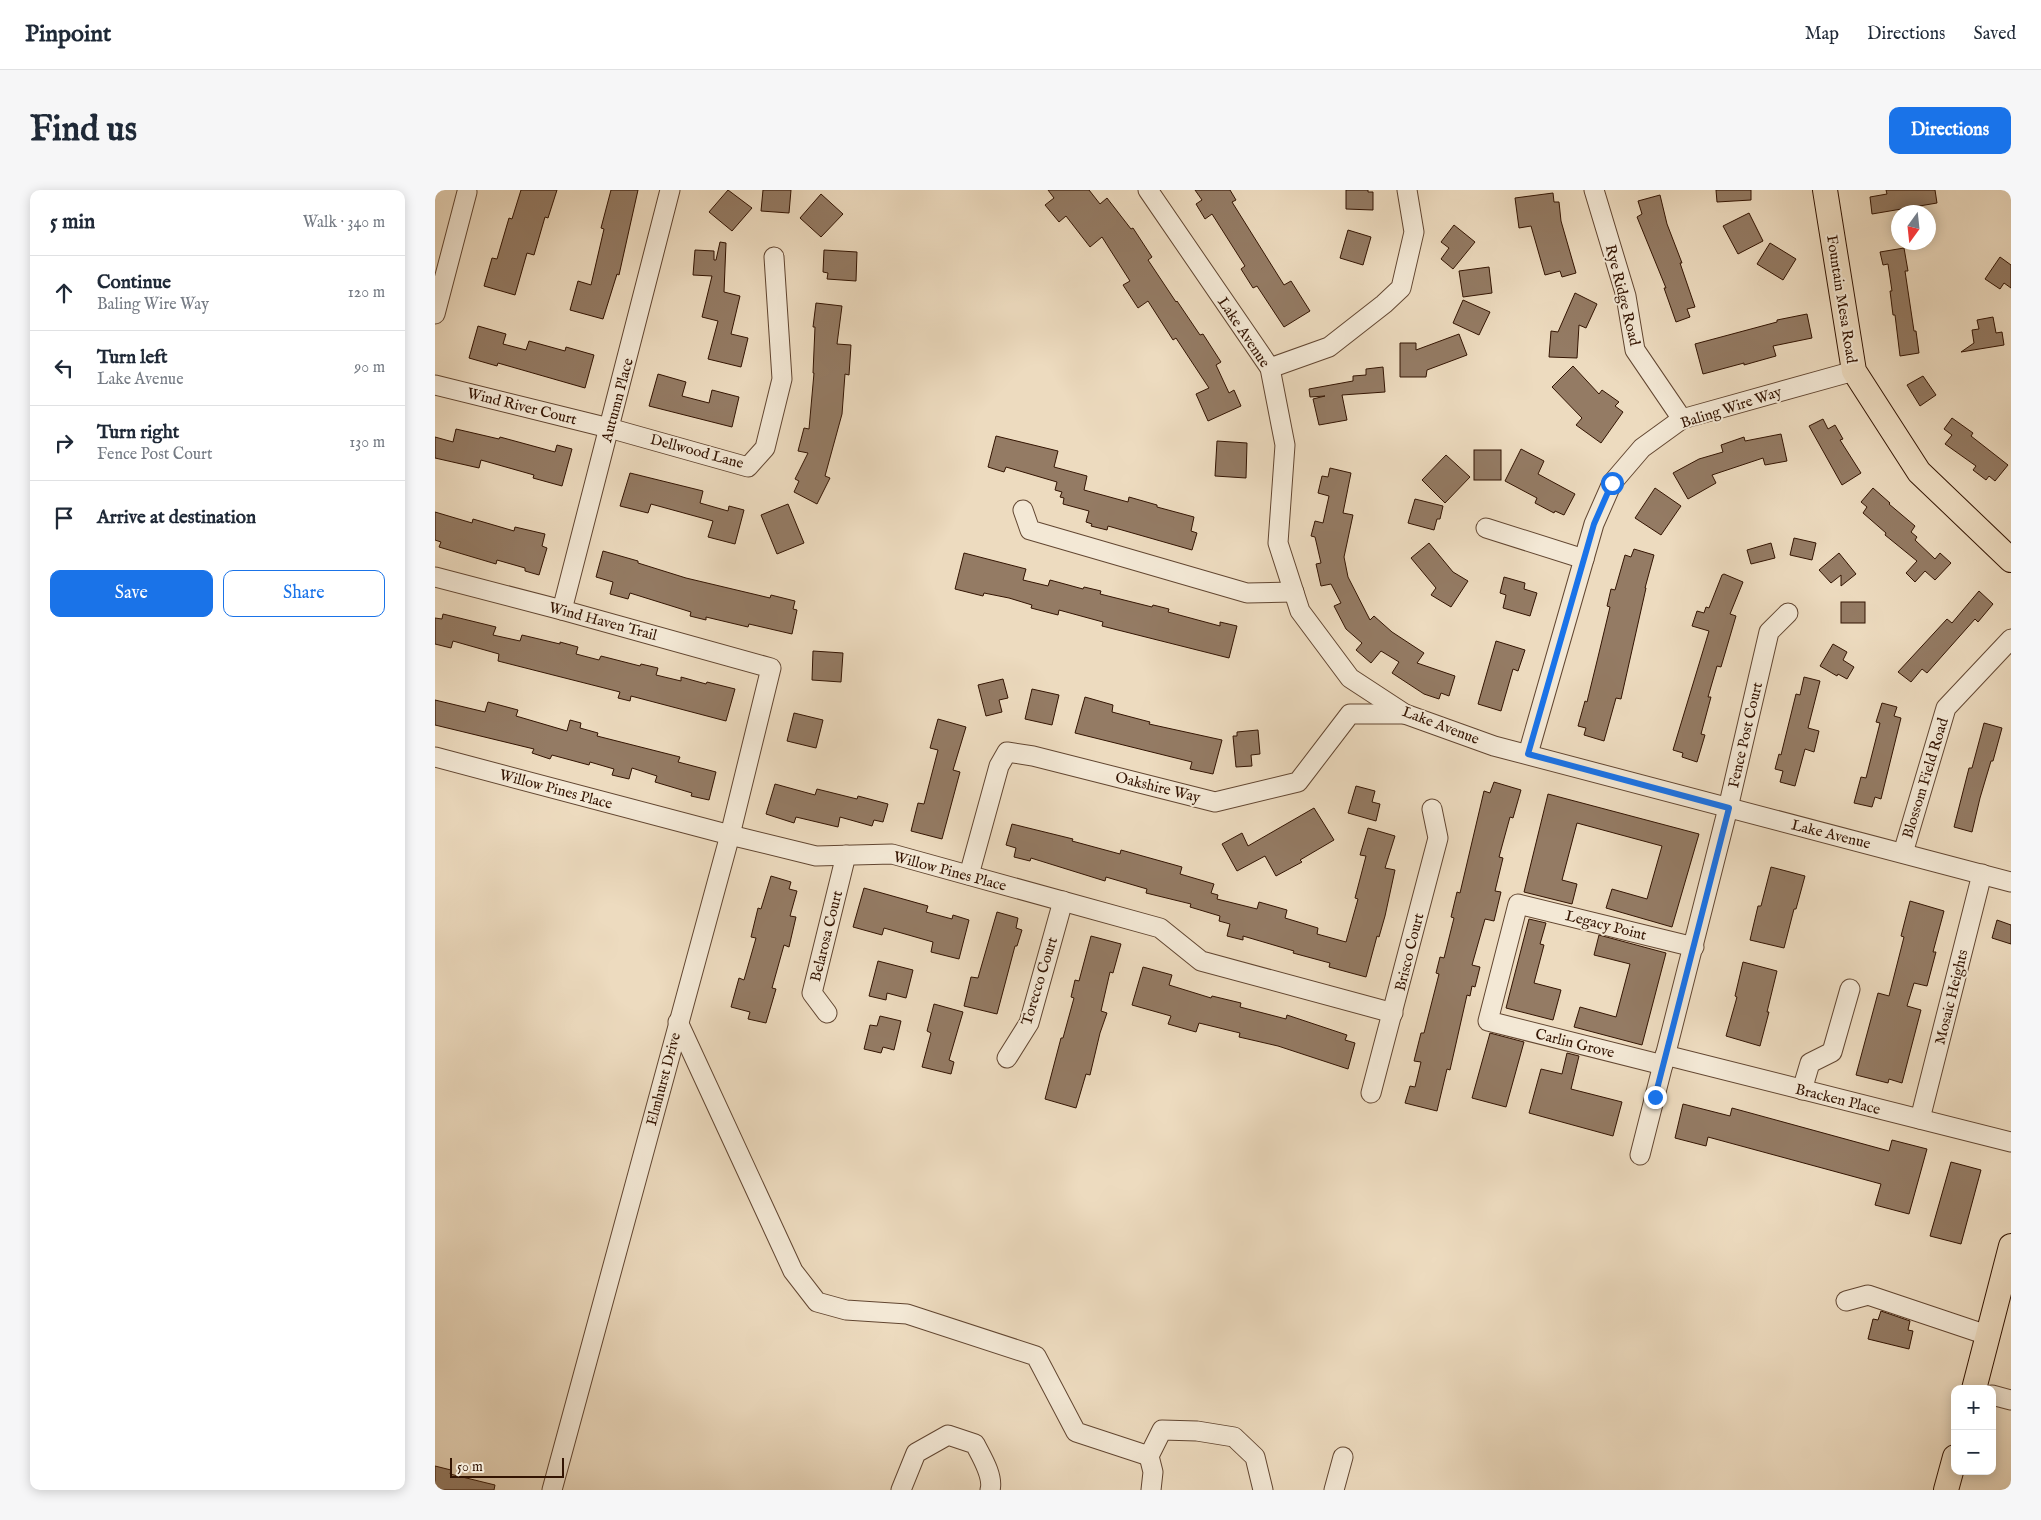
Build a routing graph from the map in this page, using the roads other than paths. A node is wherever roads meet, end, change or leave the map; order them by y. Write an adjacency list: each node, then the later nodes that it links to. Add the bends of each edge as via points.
1 (670, 190): 13 (street, Autumn Place)
2 (1148, 190): 9 (street, Lake Avenue)
3 (1407, 190): 9 (street, via 1415,232 1401,288 1329,347)
4 (1594, 190): 12 (street, Rye Ridge Road, via 1626,296 1635,350)
5 (1825, 190): 10 (main road, Fountain Mesa Road)
6 (467, 192): 8 (street)
7 (774, 257): 13 (street, Dellwood Lane, via 782,379 765,448 748,467)
8 (435, 314)
9 (1270, 368): 19 (street, Lake Avenue, via 1285,445 1278,543)
10 (1854, 371): 12 (street, Baling Wire Way); 17 (main road, Fountain Mesa Road, via 1919,472)
11 (435, 385): 13 (street, Wind River Court)
12 (1682, 419): 16 (street, Baling Wire Way, via 1642,448 1612,483 1594,524)
13 (609, 428): 20 (street, Autumn Place)
14 (1023, 510): 19 (street, via 1030,530 1247,593)
15 (1486, 528): 16 (street)
16 (1584, 559): 25 (street, Baling Wire Way)
17 (2011, 560)
18 (435, 576): 20 (street, Wind Haven Trail)
19 (1294, 592): 24 (street, Lake Avenue, via 1300,612 1350,678)
20 (562, 610): 23 (street, Wind Haven Trail)
21 (1788, 613): 27 (street, Fence Post Court, via 1769,632)
22 (2011, 639): 30 (street, Blossom Field Road, via 1946,708)
23 (771, 668): 29 (street, Elmhurst Drive)
24 (1405, 714): 25 (street, Lake Avenue, via 1494,746); 33 (street, Oakshire Way, via 1350,714 1298,782 1215,802 1007,752 999,766)
25 (1528, 754): 27 (street, Lake Avenue)
26 (435, 757): 29 (street, Willow Pines Place)
27 (1729, 808): 30 (street, Lake Avenue); 36 (street, Fence Post Court)
28 (1432, 809): 39 (street, Brisco Court, via 1438,838)
29 (730, 835): 31 (street, Willow Pines Place, via 816,856); 41 (street, Elmhurst Drive)
30 (1903, 853): 32 (street, Lake Avenue)
31 (846, 855): 33 (street, Willow Pines Place, via 892,854); 38 (street, Belarosa Court, via 812,993)
32 (1982, 874): 34 (street, Lake Avenue); 46 (street, Mosaic Heights)
33 (969, 875): 35 (street, Willow Pines Place)
34 (2011, 882)
35 (1063, 901): 39 (street, Willow Pines Place, via 1159,928 1201,961); 42 (street, Torecco Court, via 1029,1023)
36 (1694, 947): 40 (street, Legacy Point, via 1518,904); 43 (street, Fence Post Court)
37 (1850, 989): 44 (street, via 1832,1052 1810,1063)
38 (827, 1013)
39 (1393, 1013): 45 (street, Brisco Court)
40 (1488, 1021): 43 (street, Carlin Grove)
41 (679, 1022): 55 (street, via 793,1271 817,1302 846,1310 907,1314 1036,1356 1076,1432); 58 (street, Elmhurst Drive)
42 (1007, 1058)
43 (1664, 1060): 44 (street, Bracken Place); 48 (street, Fence Post Court)
44 (1802, 1090): 46 (street, Bracken Place)
45 (1371, 1093)
46 (1921, 1119): 47 (street, Bracken Place)
47 (2011, 1142)
48 (1639, 1155)
49 (2011, 1246): 51 (main road)
50 (1846, 1301): 51 (street, via 1868,1294)
51 (1987, 1335): 52 (main road)
52 (1974, 1385)
53 (1996, 1396): 54 (street)
54 (2011, 1400)
55 (1149, 1456): 61 (street, via 1153,1472); 62 (street, via 1162,1430 1234,1437 1255,1457)
56 (1343, 1457): 63 (street)
57 (1951, 1472): 64 (main road)
58 (552, 1490)
59 (901, 1490): 60 (street, via 916,1453 947,1435 975,1444 985,1462)
60 (990, 1490)
61 (1151, 1490)
62 (1263, 1490)
63 (1333, 1490)
64 (1946, 1490)

